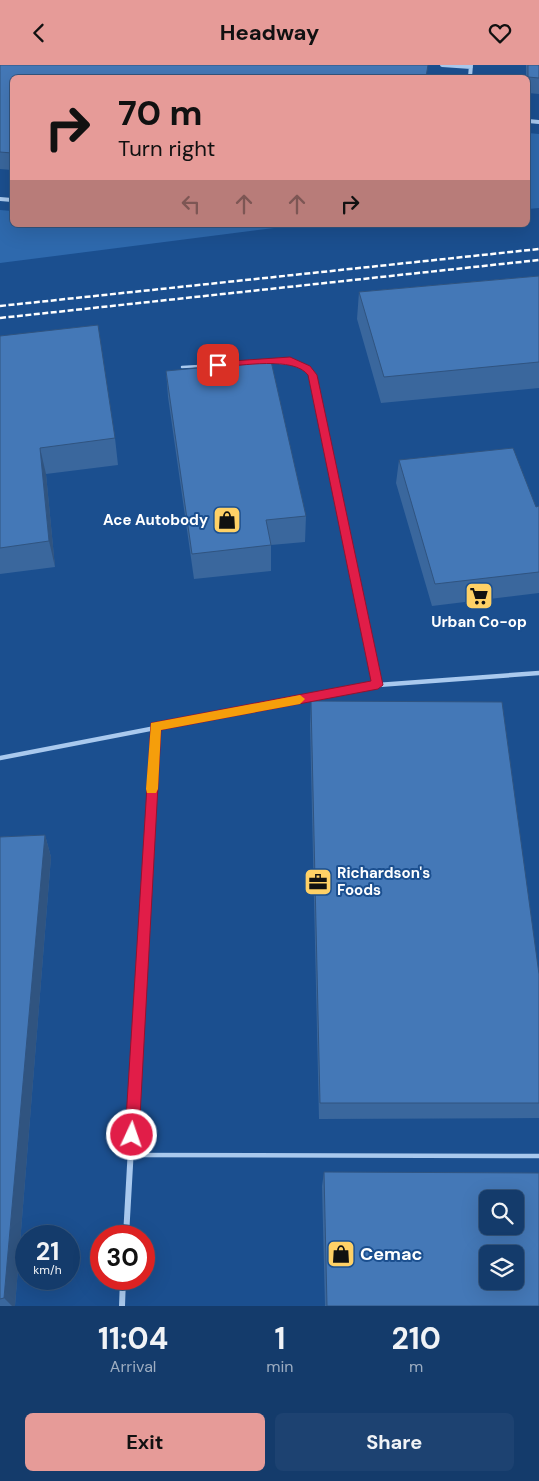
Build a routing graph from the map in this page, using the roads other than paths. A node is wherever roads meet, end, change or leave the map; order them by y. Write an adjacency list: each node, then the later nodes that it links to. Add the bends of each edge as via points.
1 (442, 65): 2 (street)
2 (471, 66)
3 (182, 367): 5 (lane, via 290,360 307,368 312,375)
4 (539, 673): 5 (street)
5 (378, 685): 6 (street)
6 (155, 726): 7 (street); 8 (street)
7 (0, 758)
8 (131, 1155): 9 (lane); 10 (street)
9 (539, 1156)
10 (127, 1225)
11 (123, 1290): 12 (street)
12 (122, 1306)

